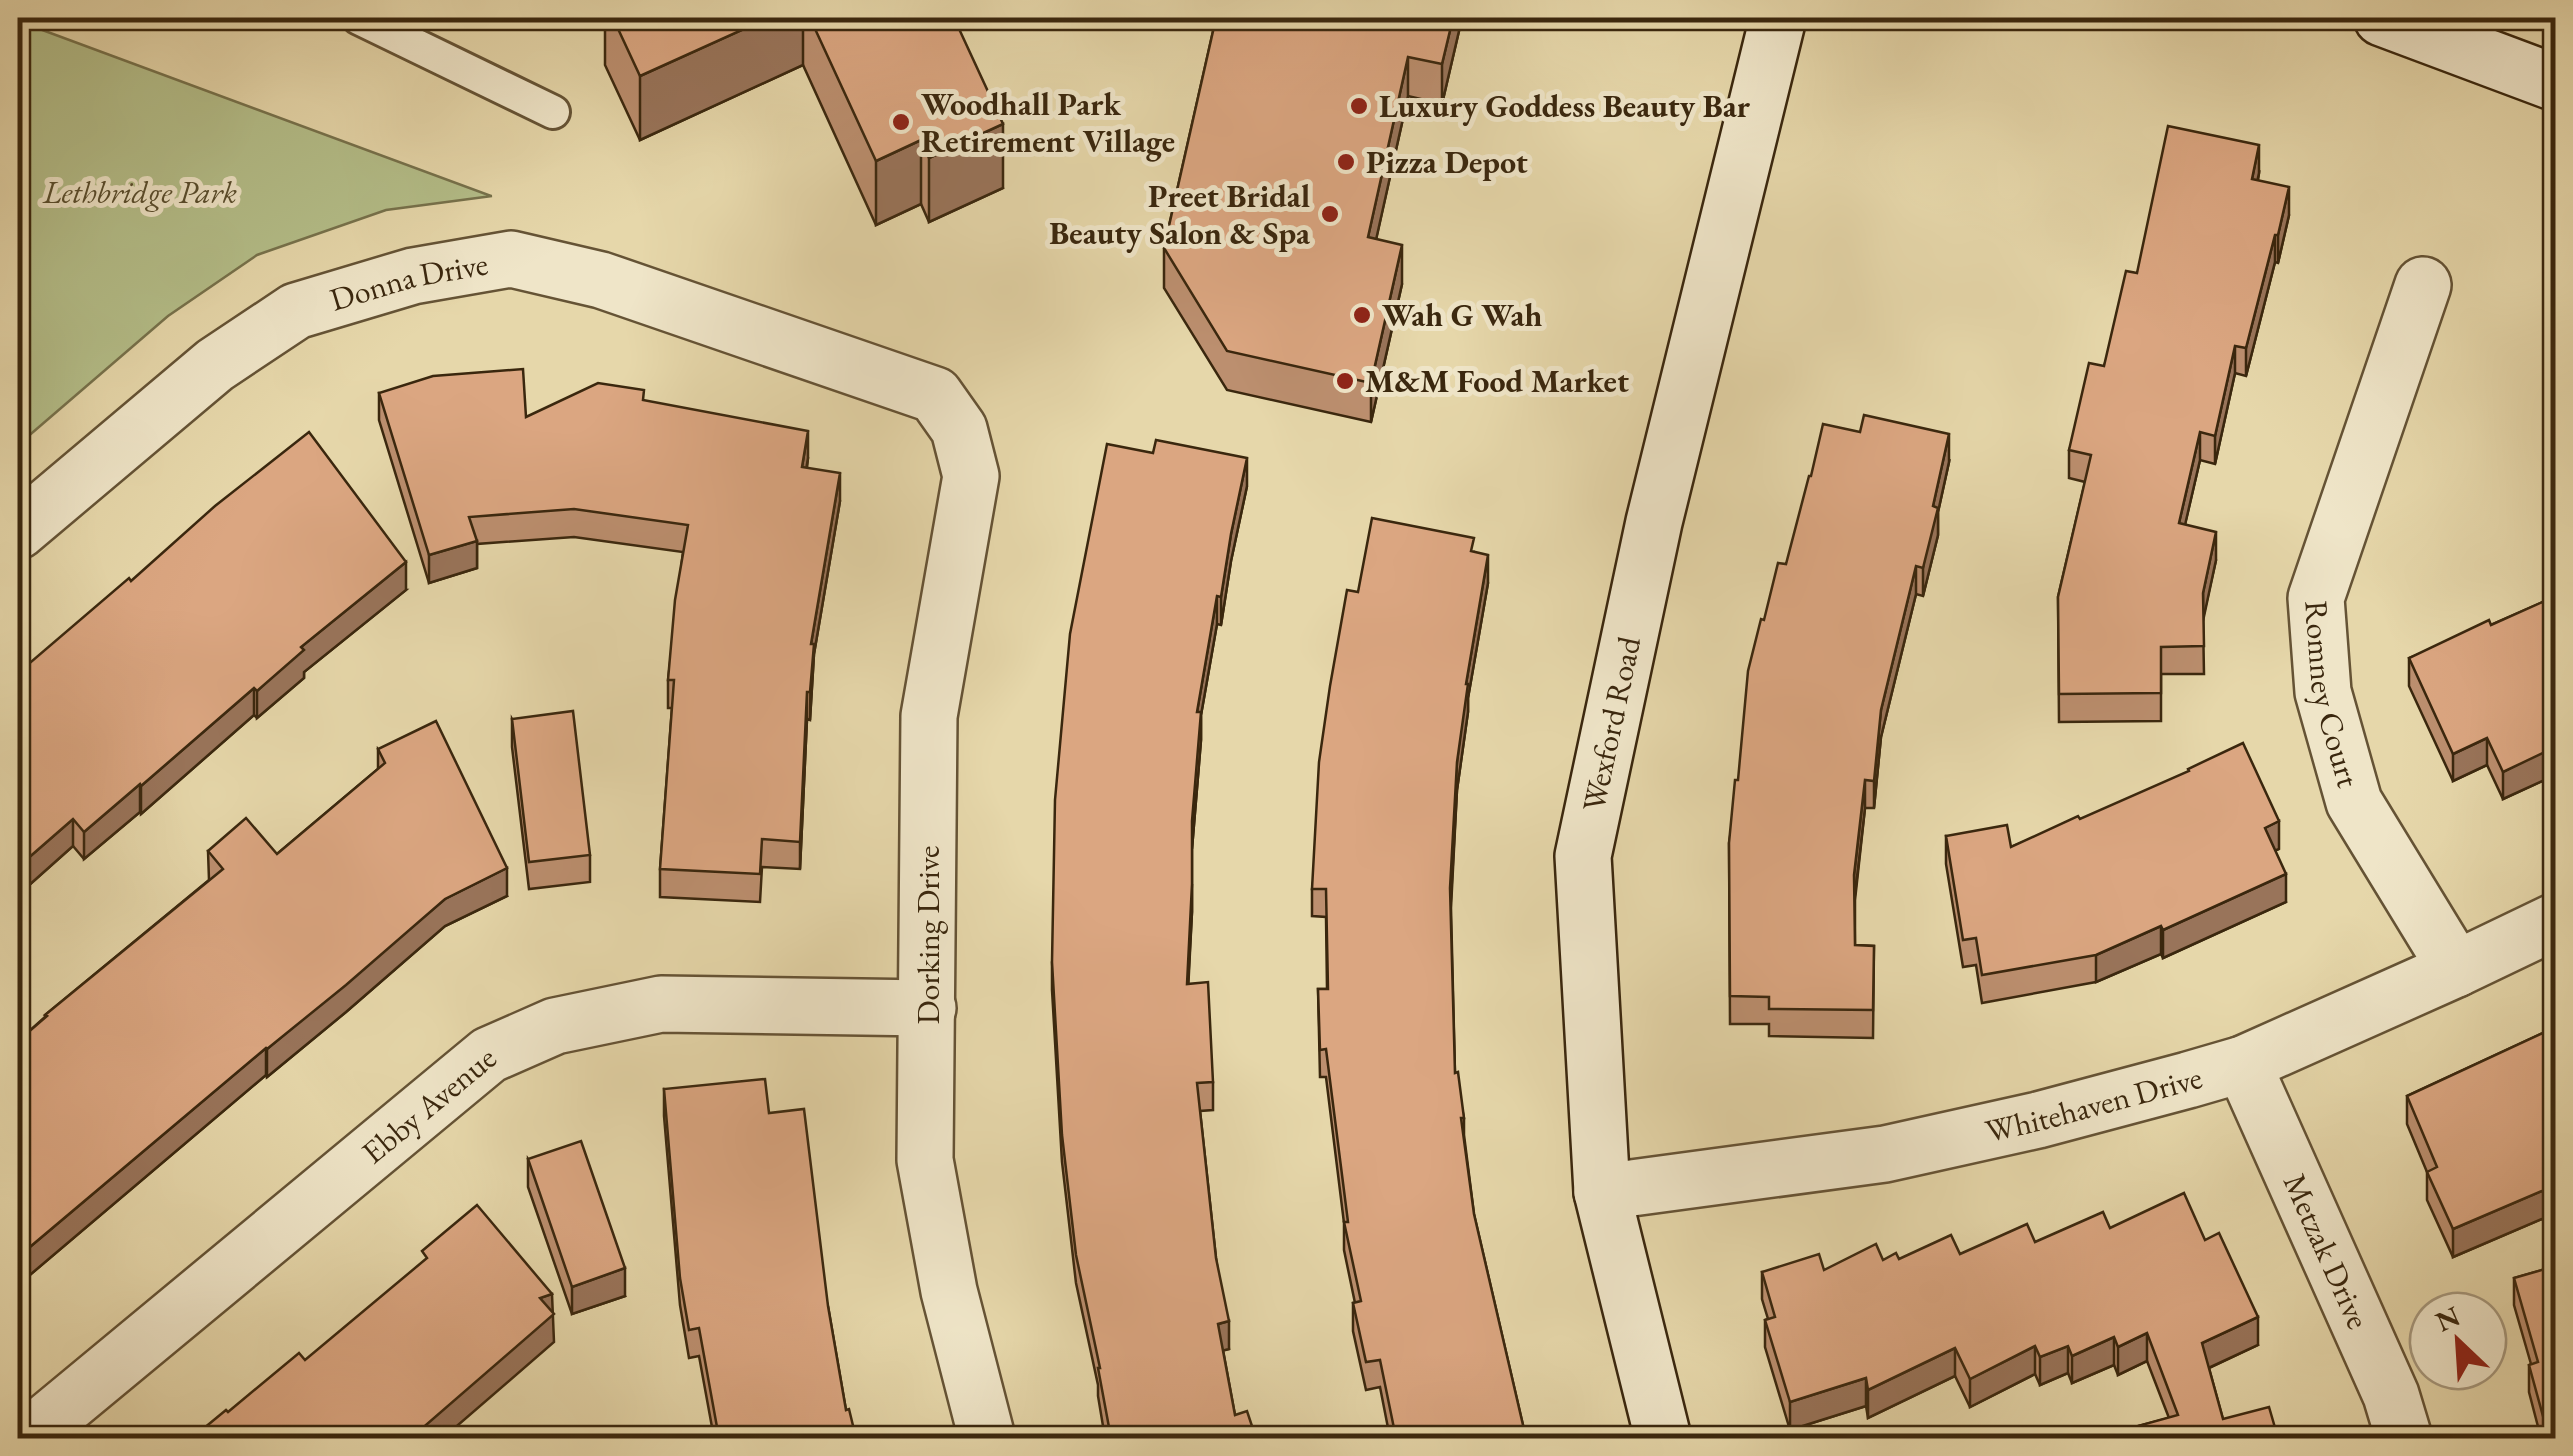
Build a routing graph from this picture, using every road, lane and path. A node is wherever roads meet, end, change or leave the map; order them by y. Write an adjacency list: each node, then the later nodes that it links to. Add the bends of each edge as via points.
1 (359, 18): 5 (lane)
2 (1778, 18): 13 (street, Wexford Road, via 1657,508 1584,856)
3 (2382, 18): 4 (street)
4 (2556, 83)
5 (553, 112)
6 (2423, 285): 10 (street, Romney Court, via 2316,598 2323,692 2354,802)
7 (960, 429): 8 (street, Donna Drive, via 935,395 601,280 512,259 414,276 296,311 215,365); 11 (street, Dorking Drive, via 971,476 929,716)
8 (18, 531)
9 (2556, 921): 10 (street, Whitehaven Drive)
10 (2456, 969): 12 (street, Whitehaven Drive)
11 (928, 1008): 14 (street, Ebby Avenue, via 661,1004 555,1026 488,1055); 15 (street, Dorking Drive, via 925,1160 948,1291)
12 (2242, 1064): 13 (street, Whitehaven Drive, via 1885,1154); 17 (street, Metzak Drive, via 2391,1395)
13 (1602, 1192): 16 (street, Wexford Road)
14 (27, 1438)
15 (987, 1438)
16 (1664, 1438)
17 (2404, 1438)

